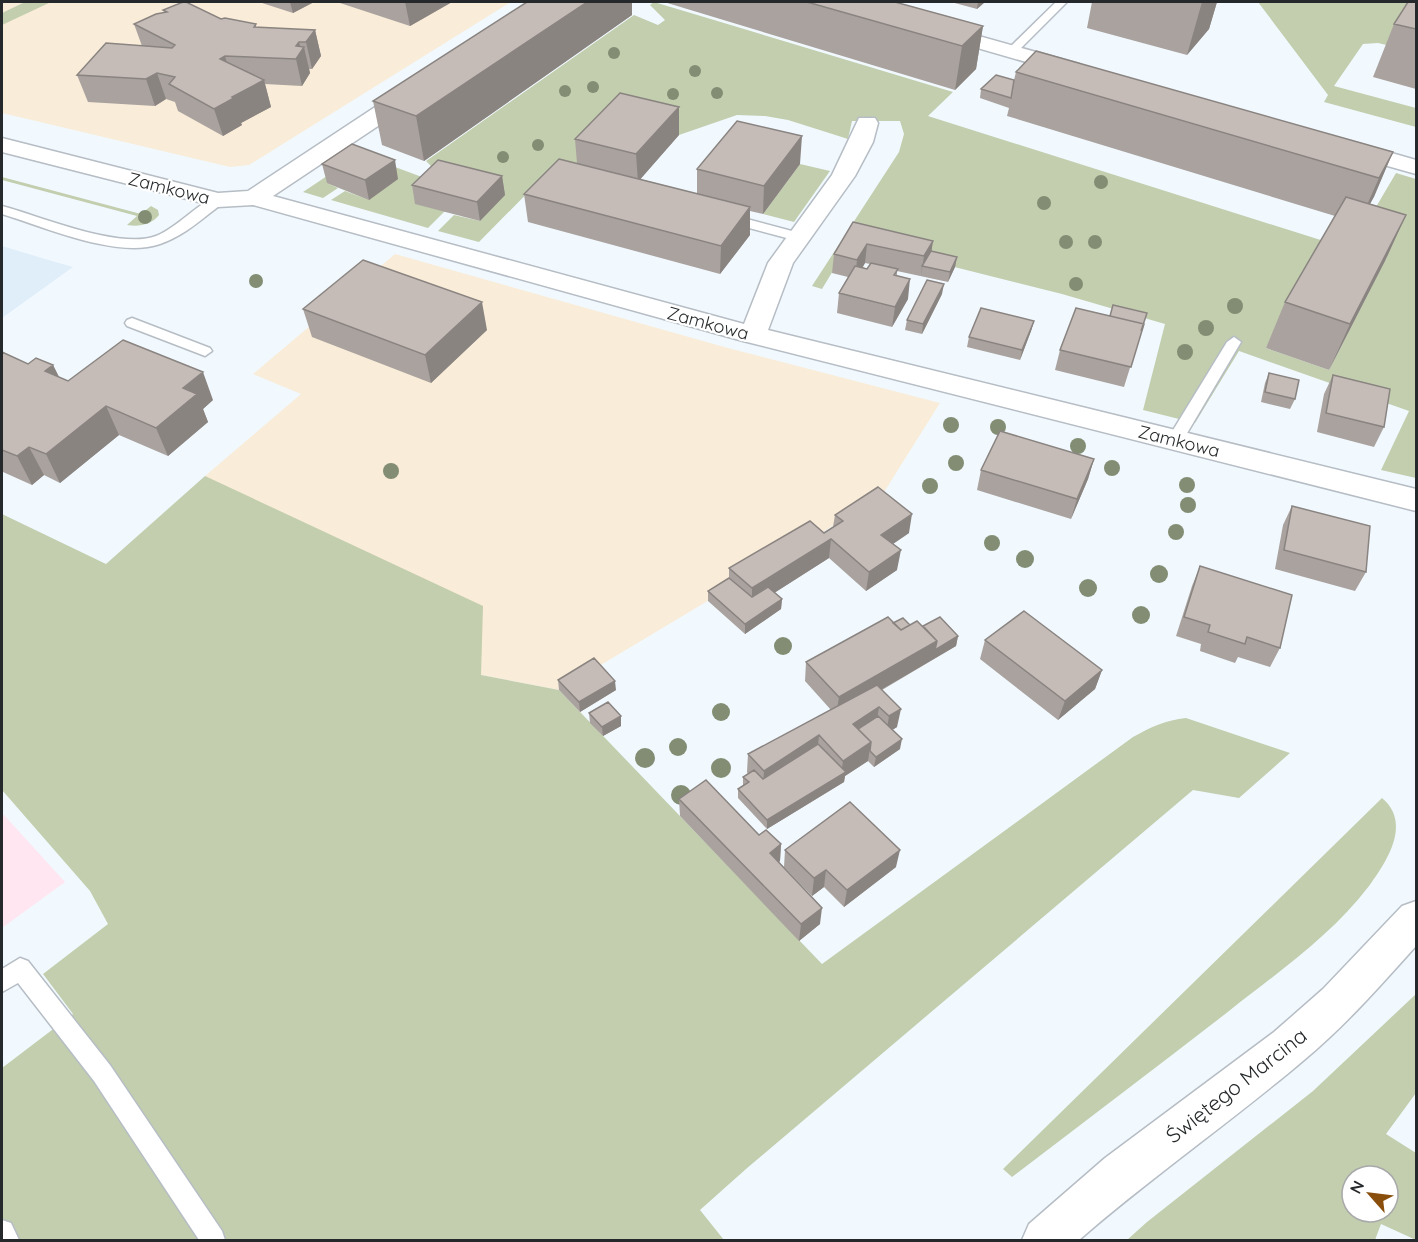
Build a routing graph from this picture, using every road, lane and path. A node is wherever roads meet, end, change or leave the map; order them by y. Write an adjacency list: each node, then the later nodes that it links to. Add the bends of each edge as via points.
1 (1062, 2): 3 (lane)
2 (913, 24): 3 (street)
3 (1011, 52): 4 (street)
4 (1088, 74)
5 (434, 78): 10 (street)
6 (867, 123): 14 (street, via 846,172)
7 (1324, 141): 9 (street)
8 (2, 145): 11 (street, Zamkowa)
9 (1416, 167)
10 (254, 198): 11 (street, Zamkowa); 16 (street, Zamkowa)
11 (218, 200): 12 (lane, via 170,235 132,244)
12 (2, 210)
13 (717, 216): 14 (lane)
14 (798, 237): 16 (street, via 784,256)
15 (132, 323): 18 (lane)
16 (753, 335): 19 (street, Zamkowa)
17 (1234, 342): 19 (lane)
18 (204, 351)
19 (1175, 440): 20 (street, Zamkowa)
20 (1416, 500)
21 (1416, 919): 26 (street, Świętego Marcina, via 1354,987 1289,1046 1121,1174)
22 (2, 982): 25 (lane, via 20,968 102,1072)
23 (2, 1232): 24 (lane)
24 (7, 1240)
25 (213, 1240)
26 (1046, 1240)

